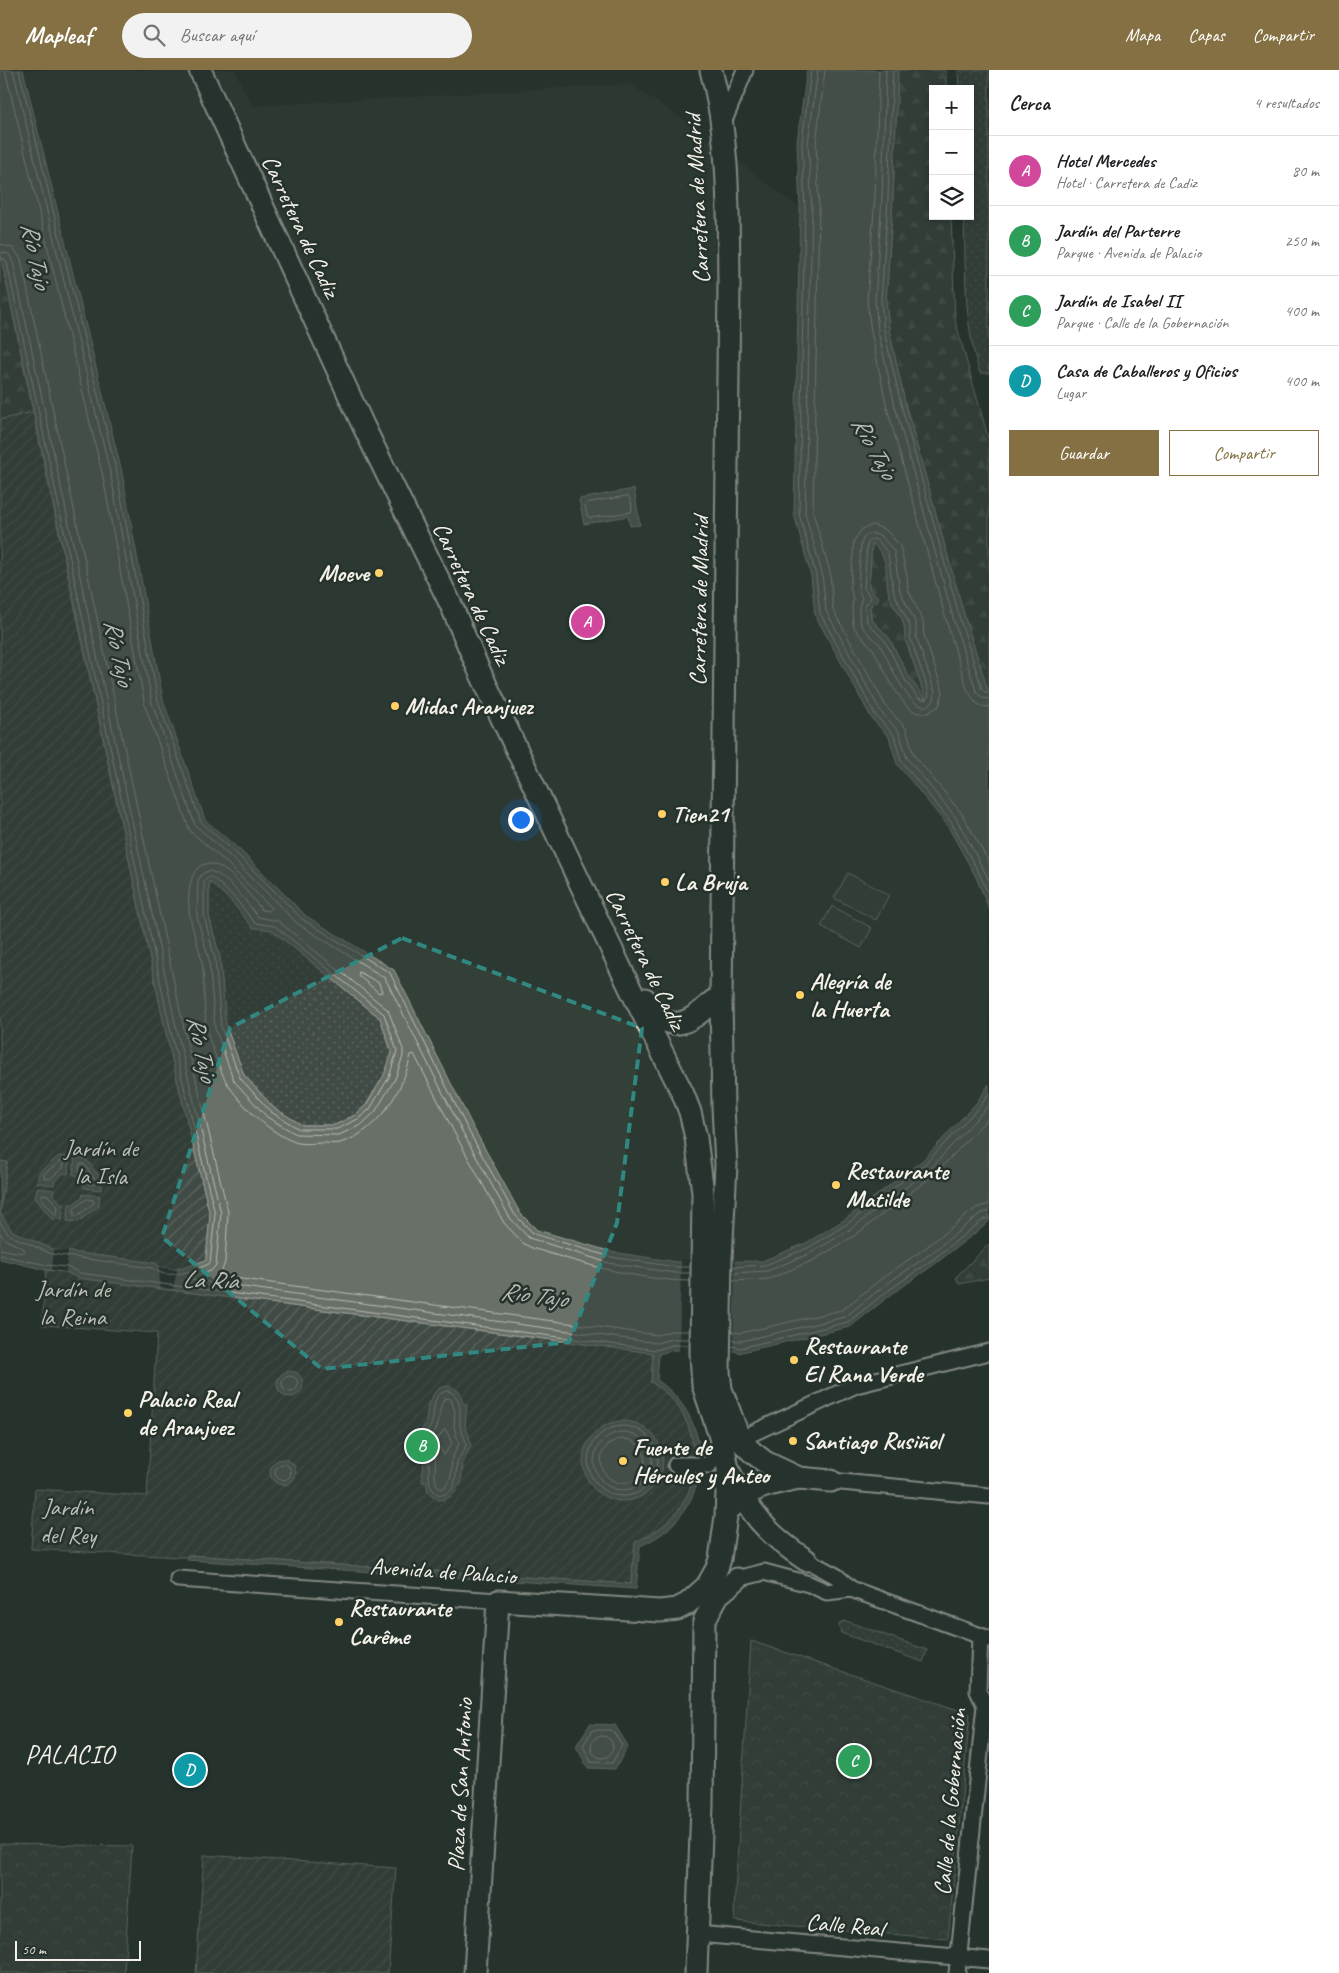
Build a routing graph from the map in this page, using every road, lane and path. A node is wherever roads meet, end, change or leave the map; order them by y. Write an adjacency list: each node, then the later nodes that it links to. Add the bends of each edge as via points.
1 (200, 70): 5 (main road, Carretera de Cadiz, via 362,423)
2 (711, 70): 4 (main road, Carretera de Madrid)
3 (745, 70): 4 (street)
4 (722, 124): 6 (main road, Carretera de Madrid, via 728,192 730,284)
5 (630, 988): 6 (main road, via 640,991 657,1016 666,1021 692,1019 713,1001); 7 (main road, Carretera de Cadiz, via 690,1112)
6 (721, 1000): 7 (main road, Carretera de Madrid, via 725,1193)
7 (712, 1259): 9 (main road)
8 (989, 1352): 10 (street, via 856,1385)
9 (710, 1353): 11 (main road, via 703,1385); 13 (main road, via 719,1370 721,1389 740,1440 766,1462)
10 (753, 1433)
11 (723, 1457): 12 (street, via 709,1465); 16 (main road); 17 (main road)
12 (676, 1465)
13 (799, 1478): 14 (main road); 16 (main road, via 769,1484)
14 (832, 1481): 15 (street)
15 (989, 1496)
16 (742, 1498): 17 (main road); 18 (main road, via 755,1517)
17 (726, 1516): 23 (main road, via 717,1568)
18 (806, 1560): 21 (street)
19 (178, 1579): 22 (street, Avenida de Palacio)
20 (737, 1579): 21 (street, via 764,1572 827,1592); 23 (main road)
21 (856, 1591): 24 (street)
22 (498, 1601): 23 (main road, Avenida de Palacio, via 660,1611 687,1604); 29 (main road, Plaza de San Antonio)
23 (706, 1605): 26 (main road)
24 (984, 1637): 25 (street, Calle de la Gobernación, via 978,1691)
25 (987, 1706): 27 (street, Calle de la Gobernación)
26 (698, 1934): 27 (street, Calle Real); 30 (main road)
27 (958, 1958): 28 (street, Calle Real); 31 (street, Calle de la Gobernación)
28 (989, 1960)
29 (475, 1973)
30 (696, 1973)
31 (957, 1973)

